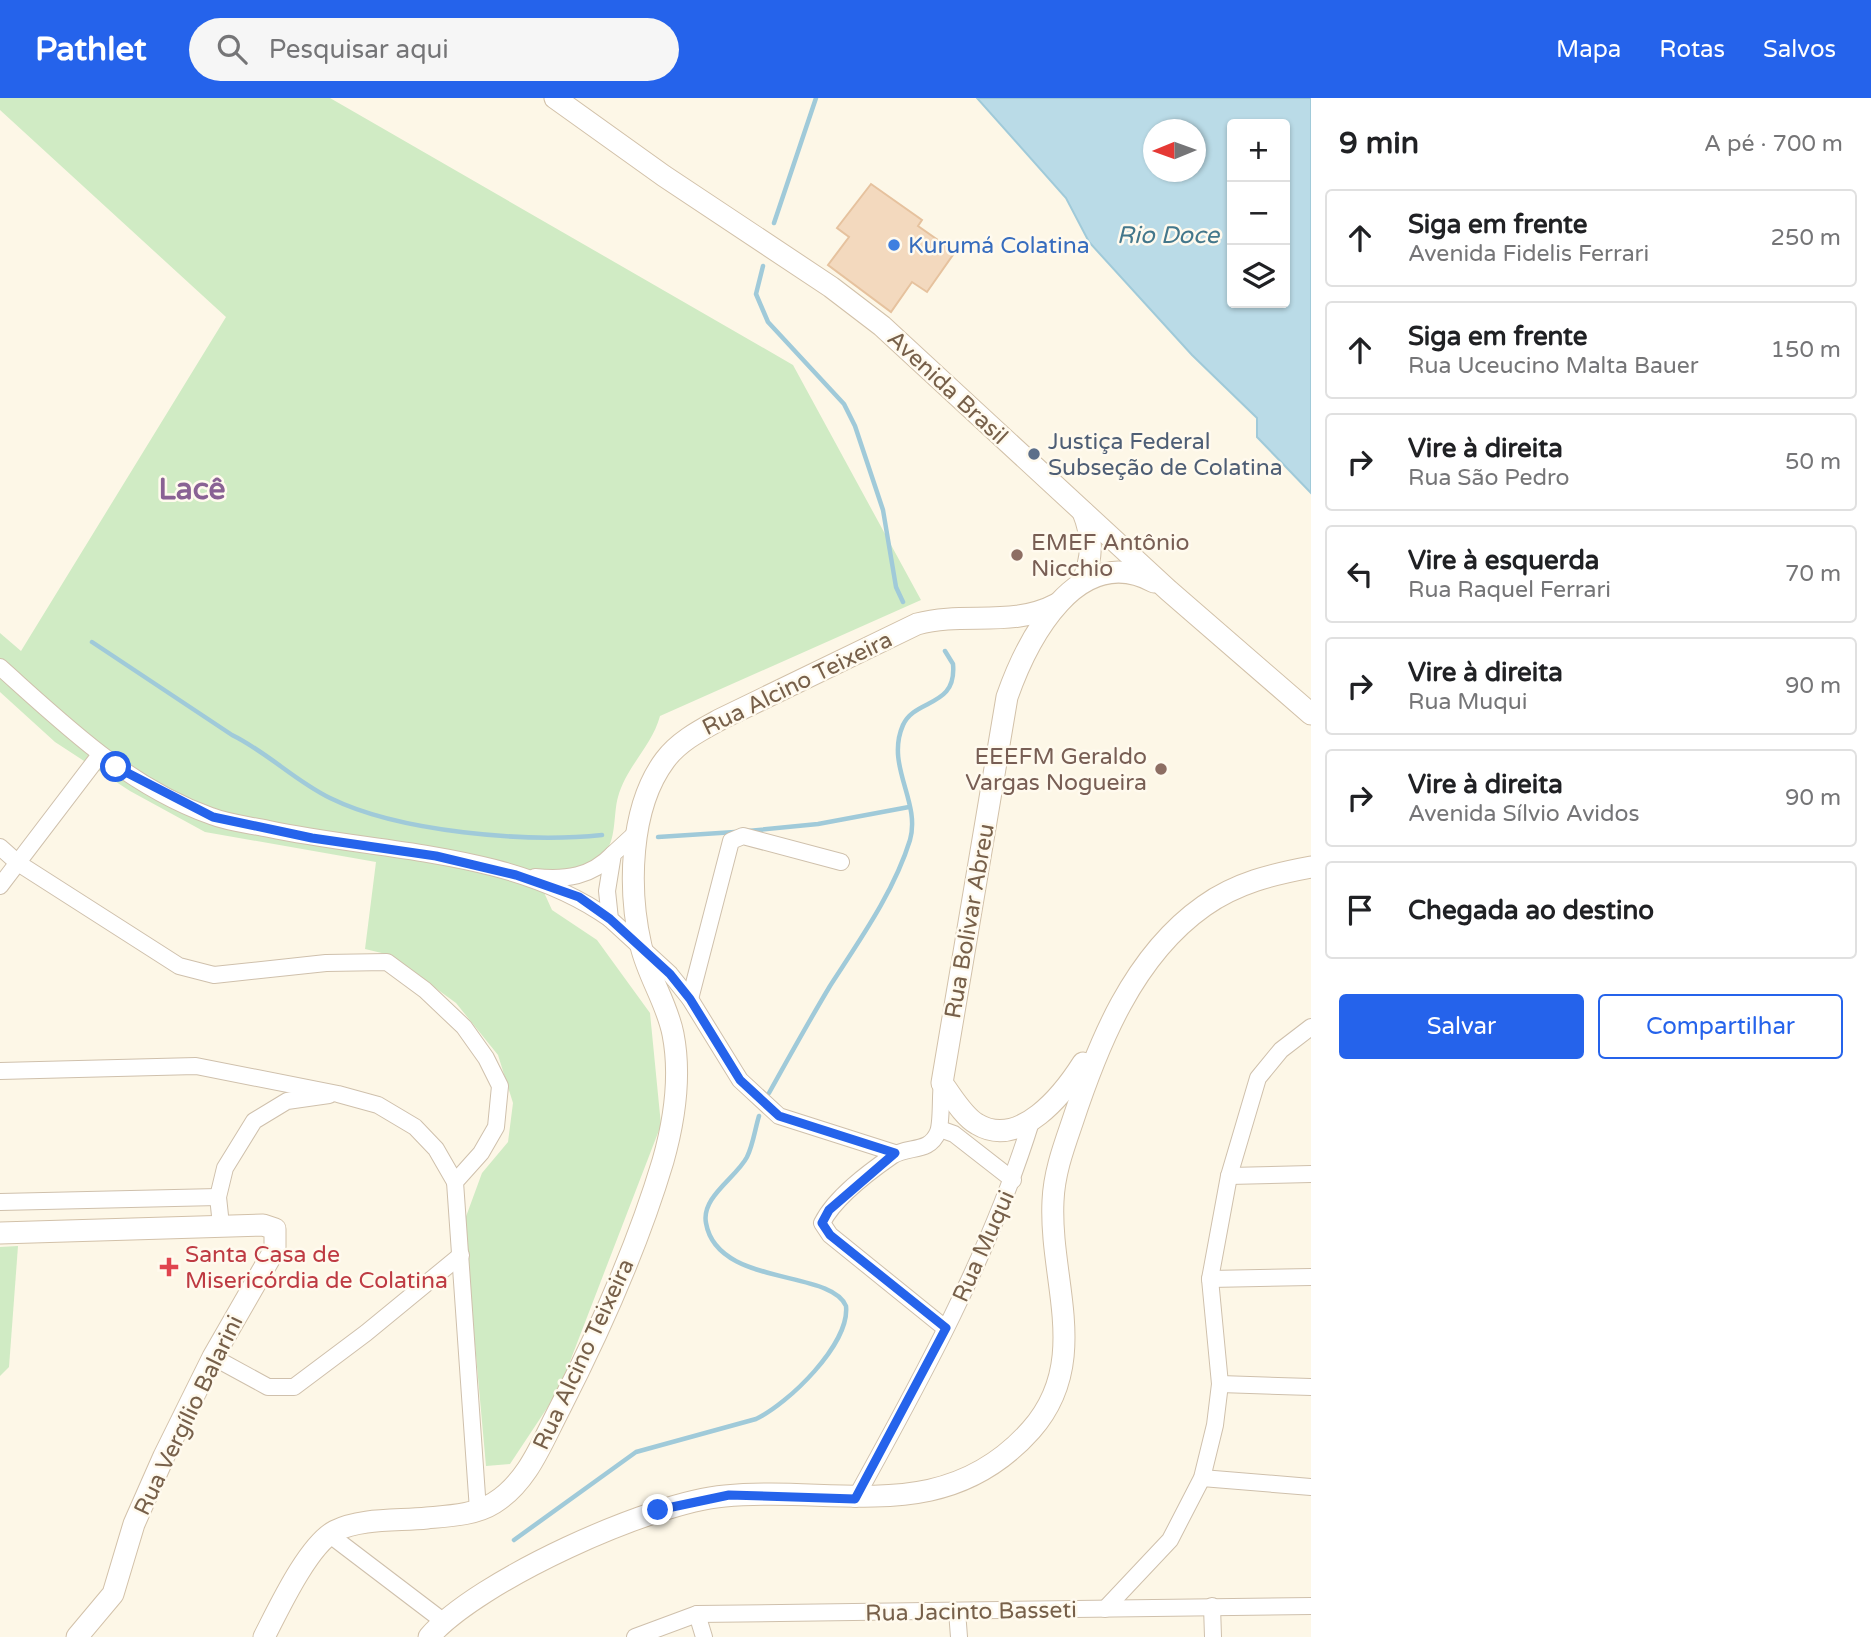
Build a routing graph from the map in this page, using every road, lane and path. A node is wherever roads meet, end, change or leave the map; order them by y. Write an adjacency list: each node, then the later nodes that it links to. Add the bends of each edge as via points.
1 (555, 98): 2 (main road, Avenida Brasil, via 882,326)
2 (1083, 510): 3 (main road, via 1091,554); 4 (main road, Avenida Brasil)
3 (1082, 582): 4 (main road, Rua Bolivar Abreu, via 1118,571 1144,576); 5 (main road, Rua Bolivar Abreu)
4 (1168, 590): 7 (main road, Avenida Brasil)
5 (1057, 604): 9 (main road, Rua Alcino Teixeira, via 1026,617 952,618 917,624 695,733 665,760); 23 (main road, Rua Bolivar Abreu, via 1030,641 1007,697)
6 (0, 667): 8 (street)
7 (1311, 714)
8 (100, 756): 13 (street); 15 (street, via 213,817 312,838 436,856)
9 (638, 831): 11 (street); 18 (main road, Rua Alcino Teixeira, via 634,891)
10 (0, 847): 13 (street)
11 (613, 855): 15 (street, via 599,869 576,877); 17 (street, via 607,891)
12 (841, 862): 19 (street, via 743,835 731,841)
13 (18, 863): 16 (street); 32 (street, via 179,966 214,975 337,962 387,962 416,983 464,1027 500,1086 496,1127 481,1153)
14 (1311, 866): 20 (main road, via 1247,883 1202,907 1168,938)
15 (516, 875): 17 (street, via 579,897)
16 (0, 886)
17 (610, 919): 18 (street)
18 (642, 950): 19 (street); 47 (main road, Rua Alcino Teixeira, via 673,1034 675,1102 663,1160 617,1294 533,1462 506,1494)
19 (690, 999): 28 (street, via 740,1080 779,1116)
20 (1120, 1005): 25 (main road, via 1067,1088); 46 (main road, via 1083,1091 1055,1184 1053,1225 1065,1340 1060,1382 1051,1401 1014,1447 968,1477 925,1492)
21 (1310, 1029): 30 (street, via 1281,1050 1258,1078)
22 (0, 1071): 24 (street, via 196,1066)
23 (942, 1083): 26 (main road); 27 (street)
24 (338, 1094): 32 (street, via 378,1105 415,1127 436,1149); 33 (street, via 287,1101 254,1121 225,1168)
25 (1031, 1122): 26 (main road, via 1004,1129); 31 (street, Rua Muqui)
26 (977, 1124): 27 (street)
27 (947, 1132): 28 (street, via 919,1150); 31 (street)
28 (895, 1153): 40 (street, via 829,1210 822,1223 830,1235)
29 (1311, 1174): 30 (street)
30 (1229, 1177): 39 (street)
31 (1013, 1180): 40 (street, Rua Muqui)
32 (455, 1182): 37 (street)
33 (218, 1197): 34 (street); 35 (street)
34 (0, 1202)
35 (221, 1225): 36 (main road); 41 (main road, Rua Vergílio Balarini, via 275,1229 275,1249)
36 (0, 1233)
37 (461, 1255): 41 (street, via 293,1387 268,1387); 47 (street)
38 (1311, 1276): 39 (street)
39 (1210, 1279): 42 (street)
40 (946, 1328): 46 (street, Rua Muqui)
41 (213, 1357): 55 (main road, Rua Vergílio Balarini, via 134,1524 113,1594)
42 (1220, 1384): 43 (street); 44 (street)
43 (1311, 1387)
44 (1202, 1478): 45 (street); 51 (street, via 1170,1540)
45 (1311, 1487)
46 (855, 1499): 54 (main road, via 729,1495 658,1510 503,1582)
47 (478, 1510): 48 (main road, Rua Alcino Teixeira, via 366,1524)
48 (330, 1535): 54 (street); 56 (main road, via 310,1557)
49 (1212, 1606): 50 (street, Rua Jacinto Basseti); 51 (street, Rua Jacinto Basseti); 60 (street)
50 (1311, 1606)
51 (1105, 1609): 52 (street, Rua Jacinto Basseti)
52 (957, 1611): 53 (street, Rua Jacinto Basseti); 59 (street)
53 (697, 1614): 57 (street, Rua Jacinto Basseti); 58 (street)
54 (436, 1629)
55 (77, 1637)
56 (264, 1637)
57 (635, 1637)
58 (704, 1637)
59 (959, 1637)
60 (1213, 1637)

